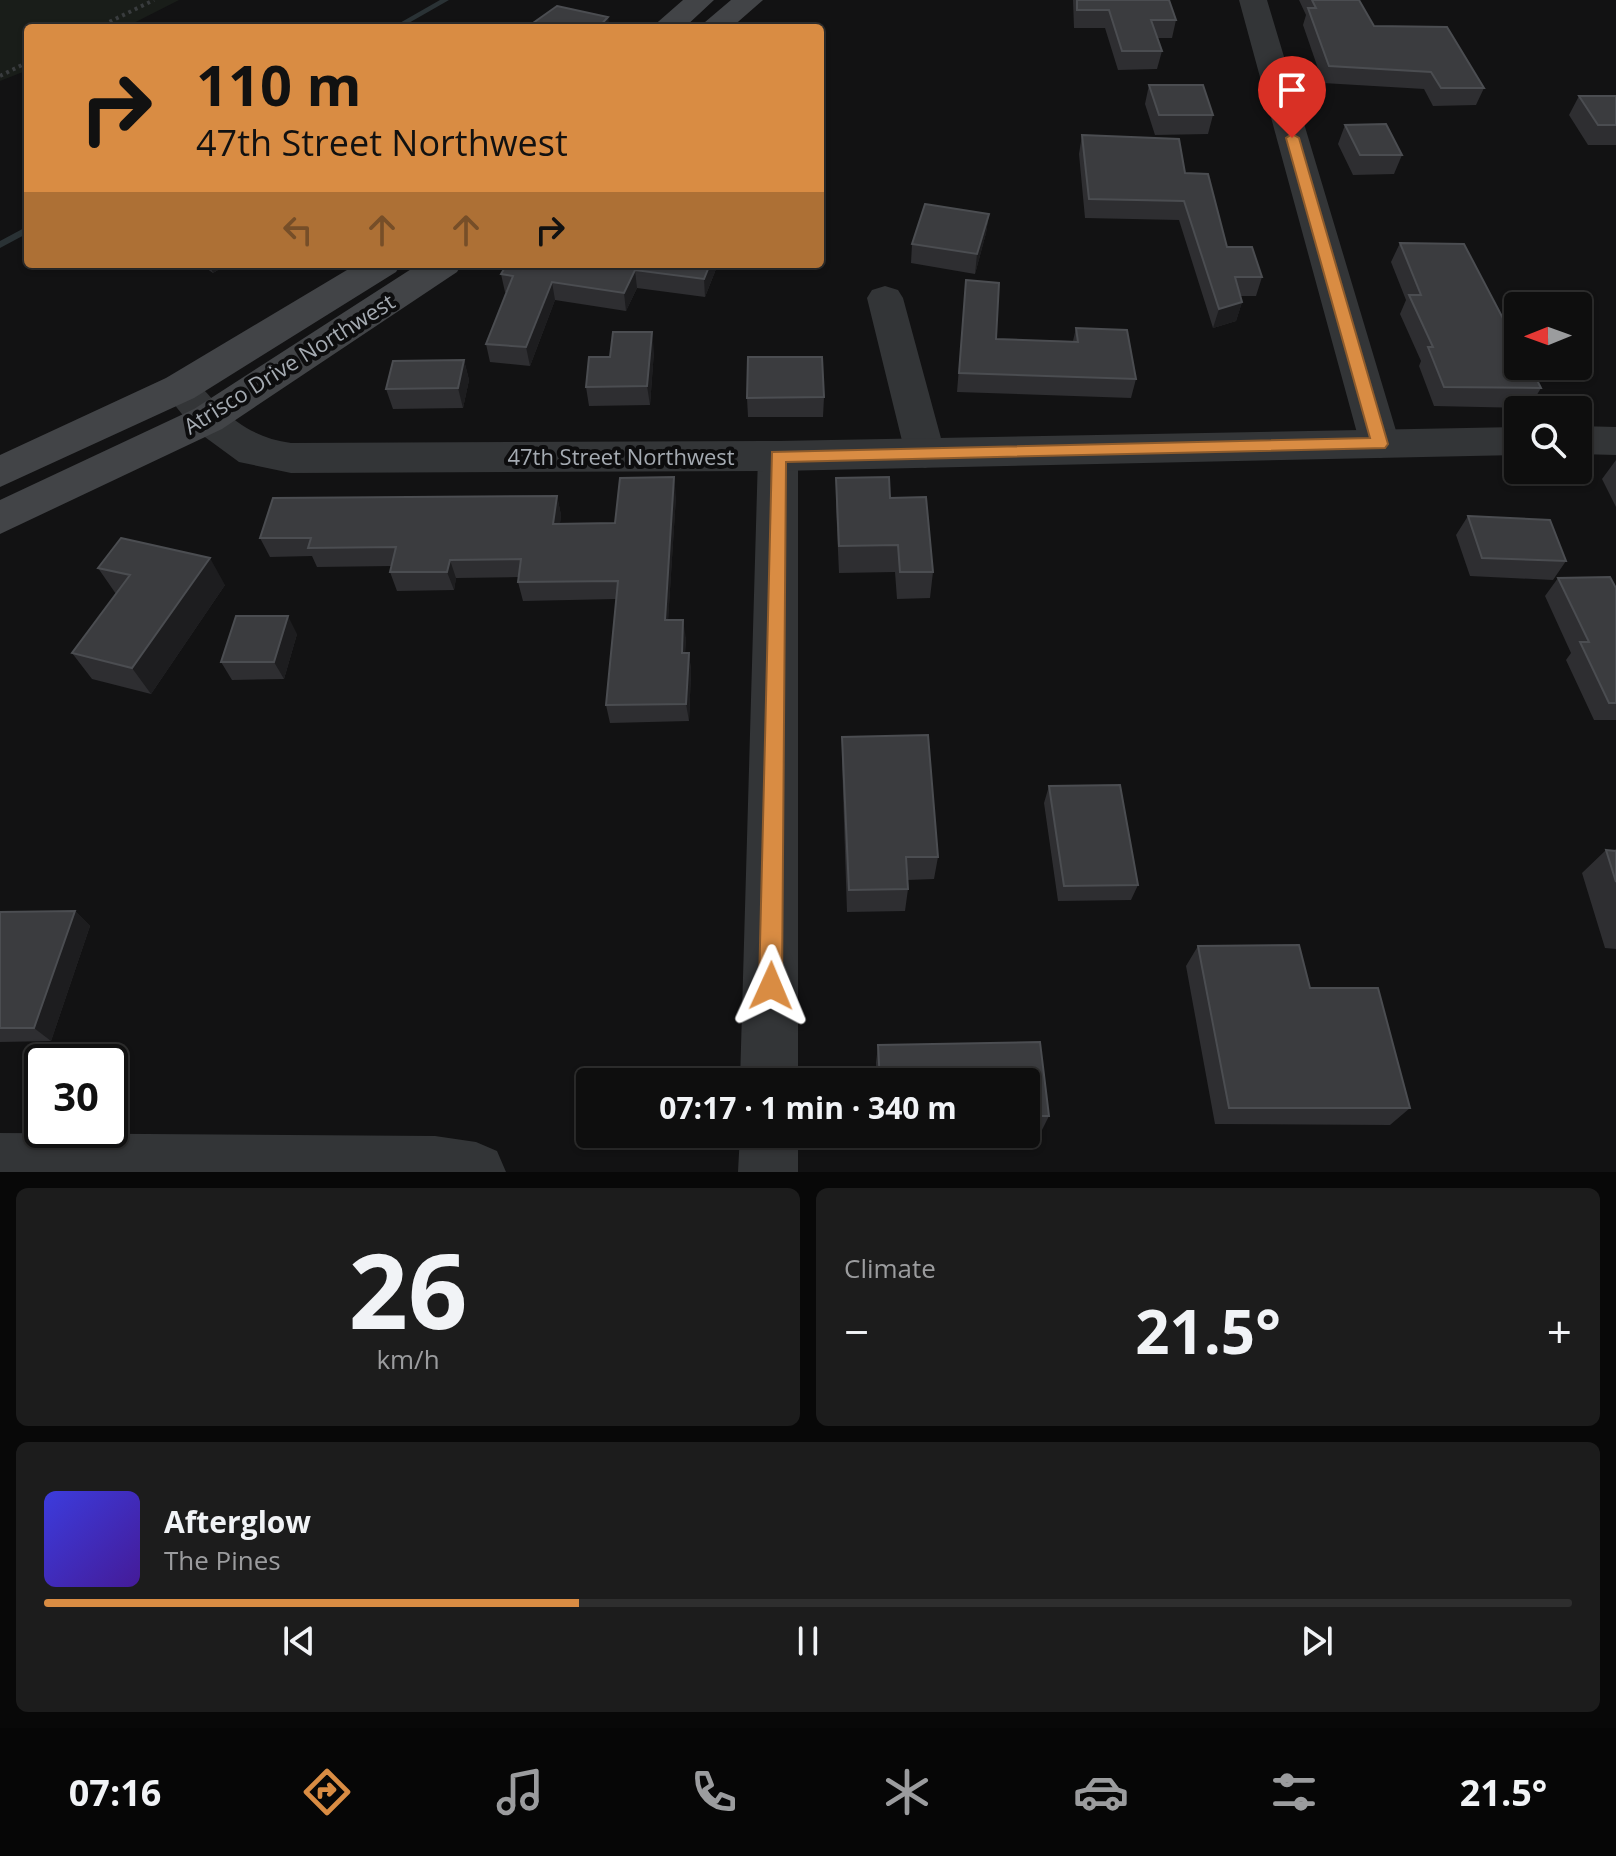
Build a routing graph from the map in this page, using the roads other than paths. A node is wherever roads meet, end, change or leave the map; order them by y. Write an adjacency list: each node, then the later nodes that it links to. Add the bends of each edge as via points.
1 (700, 0): 4 (main road)
2 (749, 0): 5 (main road)
3 (1253, 0): 14 (street)
4 (671, 24)
5 (718, 24)
6 (376, 268): 9 (main road, Atrisco Drive Northwest)
7 (438, 268): 10 (main road, Atrisco Drive Northwest)
8 (885, 298): 15 (street)
9 (180, 388): 10 (street, 47th Street Northwest); 17 (main road, Atrisco Drive Northwest)
10 (208, 419): 16 (street, 47th Street Northwest, via 253,452 291,458); 18 (main road, Atrisco Drive Northwest)
11 (1592, 440): 13 (street)
12 (1504, 441): 14 (street, 47th Street Northwest)
13 (1616, 441)
14 (1380, 444): 15 (street, 47th Street Northwest)
15 (925, 453): 16 (street, 47th Street Northwest)
16 (778, 456): 19 (street)
17 (0, 472)
18 (0, 518)
19 (769, 1068)
20 (769, 1148): 23 (street)
21 (0, 1163): 22 (street, via 435,1166)
22 (476, 1172)
23 (768, 1172)

